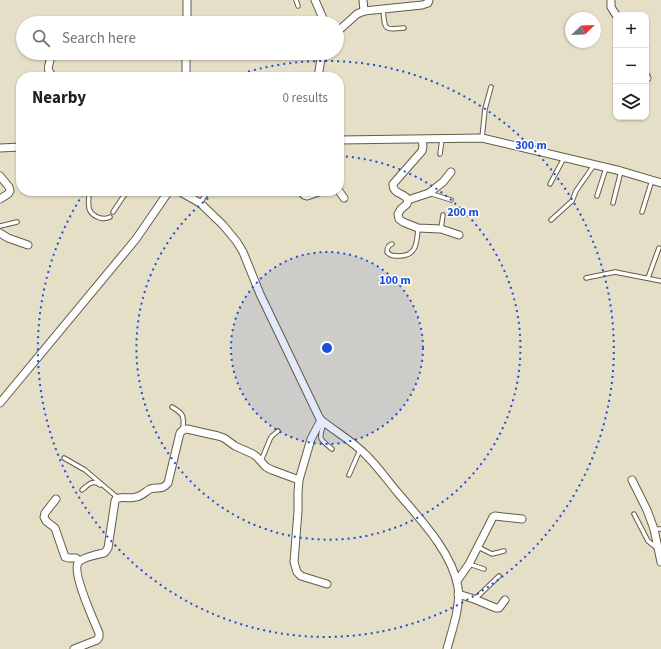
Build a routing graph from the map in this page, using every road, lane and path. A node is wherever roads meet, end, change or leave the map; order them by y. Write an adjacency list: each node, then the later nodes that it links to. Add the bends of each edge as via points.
1 (187, 0): 11 (street)
2 (296, 0): 7 (lane)
3 (315, 0): 12 (street)
4 (363, 0): 9 (street)
5 (429, 0): 8 (street, via 422,5)
6 (611, 0): 10 (street)
7 (298, 6)
8 (383, 10): 9 (street); 14 (lane, via 386,27 390,30)
9 (364, 11): 13 (street)
10 (614, 12)
11 (187, 16)
12 (322, 16)
13 (344, 26)
14 (404, 28)
15 (50, 60): 18 (street, via 47,67)
16 (186, 60): 19 (street)
17 (321, 60): 20 (street)
18 (49, 72)
19 (186, 72)
20 (319, 72)
21 (491, 87): 22 (lane, via 485,109)
22 (482, 138): 23 (street); 29 (street)
23 (442, 139): 25 (street); 28 (lane)
24 (344, 140): 25 (street)
25 (422, 140): 46 (street, via 422,151 393,184 395,191)
26 (16, 147): 27 (street)
27 (0, 148)
28 (440, 154)
29 (564, 158): 30 (street); 37 (lane)
30 (594, 165): 31 (street); 54 (lane, via 572,201)
31 (606, 168): 32 (street); 44 (lane)
32 (621, 171): 35 (street); 49 (lane)
33 (451, 172): 38 (street)
34 (0, 176): 45 (street, via 10,191)
35 (652, 180): 36 (street); 51 (lane)
36 (661, 183)
37 (550, 184)
38 (429, 193): 46 (street); 47 (lane)
39 (89, 196): 53 (lane, via 89,210 92,214 105,219)
40 (124, 196): 50 (lane)
41 (166, 196): 67 (street, via 136,239)
42 (188, 196): 48 (street)
43 (205, 196): 48 (lane)
44 (597, 196)
45 (0, 199)
46 (408, 200): 57 (street, via 398,214 399,219)
47 (451, 200)
48 (200, 203): 69 (street, via 228,230 243,252 260,294)
49 (613, 203)
50 (114, 212)
51 (642, 212)
52 (443, 215): 58 (lane)
53 (110, 217)
54 (551, 220)
55 (16, 222): 56 (lane)
56 (0, 226)
57 (418, 228): 58 (street); 61 (lane, via 417,242 410,254 390,255 387,249)
58 (442, 229): 60 (street)
59 (0, 233): 62 (street)
60 (459, 235)
61 (392, 244)
62 (28, 245)
63 (659, 248): 65 (lane)
64 (586, 278): 65 (lane, via 615,272)
65 (648, 278): 66 (lane)
66 (661, 281)
67 (0, 404)
68 (172, 407): 70 (lane, via 183,416)
69 (323, 422): 72 (lane, via 321,439); 73 (street); 77 (street, via 311,439)
70 (183, 430): 75 (street, via 224,438); 80 (street, via 180,433 166,487 154,488 134,498)
71 (278, 431): 75 (lane, via 270,439)
72 (332, 449)
73 (360, 450): 76 (lane); 93 (street, via 441,546)
74 (64, 458): 80 (lane, via 85,470)
75 (261, 461): 77 (street, via 272,470)
76 (349, 475)
77 (299, 480): 94 (street, via 295,568 301,576)
78 (632, 480): 84 (street)
79 (82, 490): 80 (lane, via 96,482)
80 (117, 498): 88 (street, via 108,548 104,553)
81 (56, 499): 88 (street, via 44,517 55,528 65,557 76,558)
82 (634, 514): 86 (lane, via 648,541)
83 (522, 519): 85 (street, via 493,517)
84 (657, 529): 86 (street)
85 (478, 547): 87 (lane, via 492,554); 90 (street)
86 (658, 548): 89 (street)
87 (504, 551)
88 (79, 561): 98 (street, via 79,582 99,637)
89 (661, 562)
90 (469, 564): 91 (lane); 93 (street)
91 (484, 569)
92 (499, 576): 96 (lane)
93 (457, 582): 95 (street)
94 (327, 584)
95 (458, 594): 96 (street); 99 (street)
96 (474, 599): 97 (street, via 496,608)
97 (505, 600)
98 (74, 649)
99 (447, 649)

